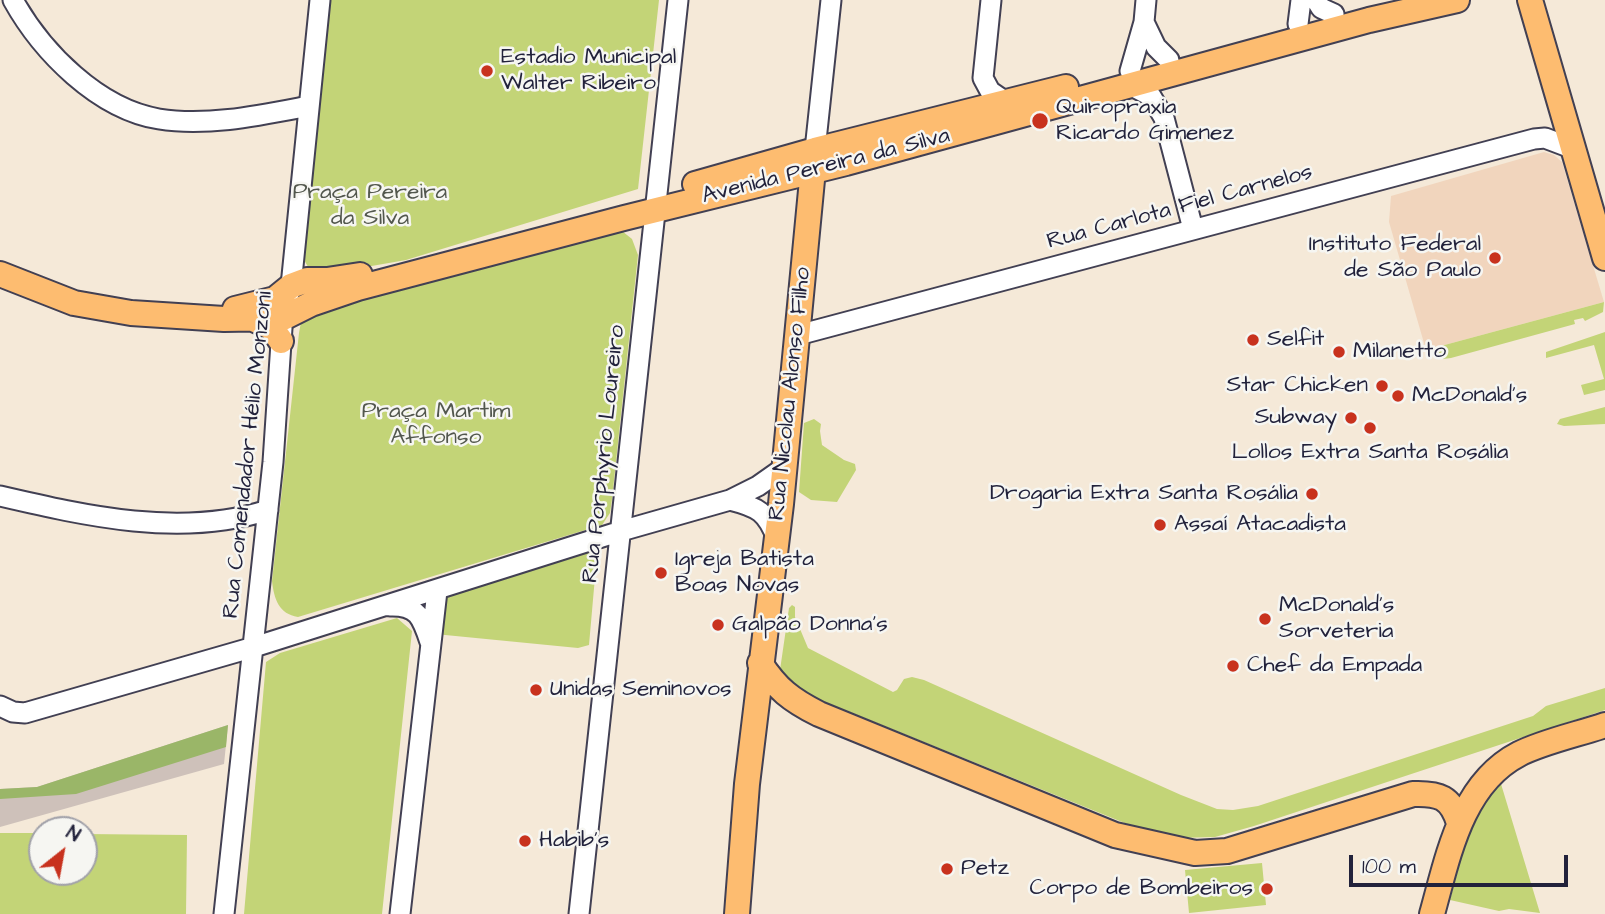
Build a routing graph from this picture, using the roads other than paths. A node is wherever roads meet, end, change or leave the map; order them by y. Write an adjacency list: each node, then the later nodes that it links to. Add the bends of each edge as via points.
1 (13, 0): 16 (street, via 68,73 118,106 158,119 216,121)
2 (320, 0): 16 (street, Rua Comendador Hélio Monzoni)
3 (678, 0): 22 (street, Rua Porphyrio Loureiro)
4 (831, 0): 19 (street, Rua Nicolau Alonso Filho)
5 (991, 0): 15 (street, via 983,78 990,91)
6 (1146, 0): 12 (street)
7 (1387, 0): 10 (main road, Avenida Pereira da Silva)
8 (1457, 0): 13 (main road, Avenida Pereira da Silva)
9 (1530, 0): 18 (main road)
10 (1325, 7): 11 (main road, Avenida Pereira da Silva)
11 (1299, 12): 13 (main road, Avenida Pereira da Silva)
12 (1144, 22): 13 (street); 14 (street)
13 (1167, 68): 14 (main road, Avenida Pereira da Silva); 17 (street)
14 (1131, 78): 15 (main road, Avenida Pereira da Silva); 17 (street, via 1151,96); 19 (main road, Avenida Pereira da Silva)
15 (1006, 102): 19 (main road, Avenida Pereira da Silva)
16 (309, 106): 26 (street, Rua Comendador Hélio Monzoni)
17 (1164, 118): 23 (street)
18 (1574, 149): 23 (street, Rua Carlota Fiel Carnelos, via 1545,138 1534,139); 24 (main road)
19 (814, 161): 20 (main road, Avenida Pereira da Silva); 21 (main road, Rua Nicolau Alonso Filho); 22 (main road, Avenida Pereira da Silva)
20 (782, 179): 21 (main road, via 802,192); 22 (main road, Avenida Pereira da Silva)
21 (809, 203): 29 (main road, Rua Nicolau Alonso Filho)
22 (656, 204): 26 (main road, Avenida Pereira da Silva, via 408,267); 28 (main road, Avenida Pereira da Silva, via 358,288 311,304); 35 (street, Rua Porphyrio Loureiro)
23 (1193, 229): 29 (street, Rua Carlota Fiel Carnelos)
24 (1605, 258)
25 (0, 274): 27 (main road, Avenida Pereira da Silva, via 74,303)
26 (291, 286): 27 (main road, Avenida Pereira da Silva, via 275,299); 28 (street, Rua Comendador Hélio Monzoni)
27 (194, 317): 28 (main road, Avenida Pereira da Silva, via 251,318)
28 (282, 329): 34 (street, Rua Comendador Hélio Monzoni)
29 (798, 335): 30 (main road, Rua Nicolau Alonso Filho)
30 (785, 467): 32 (street); 33 (main road, Rua Nicolau Alonso Filho)
31 (0, 496): 34 (street, via 64,511 172,524 246,518)
32 (730, 500): 33 (street, via 765,499); 35 (street); 36 (street, via 758,509)
33 (781, 505): 36 (main road, Rua Nicolau Alonso Filho)
34 (268, 510): 38 (street, Rua Comendador Hélio Monzoni)
35 (621, 531): 37 (street); 49 (street, Rua Porphyrio Loureiro)
36 (777, 539): 43 (main road, Rua Nicolau Alonso Filho)
37 (437, 591): 39 (street); 41 (street)
38 (260, 595): 40 (street, via 272,625); 42 (street, Rua Comendador Hélio Monzoni)
39 (386, 607): 40 (street); 41 (street, via 404,606 416,612)
40 (294, 635): 42 (street)
41 (431, 645): 48 (street)
42 (254, 647): 44 (street, via 25,713); 47 (street, Rua Comendador Hélio Monzoni)
43 (760, 663): 46 (main road, via 786,696 819,714 1115,835 1164,848 1195,853 1227,851 1413,794 1430,793 1445,799); 50 (main road, Rua Nicolau Alonso Filho)
44 (0, 706)
45 (1605, 725): 46 (main road, via 1520,753 1502,764 1486,779)
46 (1459, 823): 51 (main road)
47 (224, 914)
48 (400, 914)
49 (579, 914)
50 (737, 914)
51 (1432, 914)

